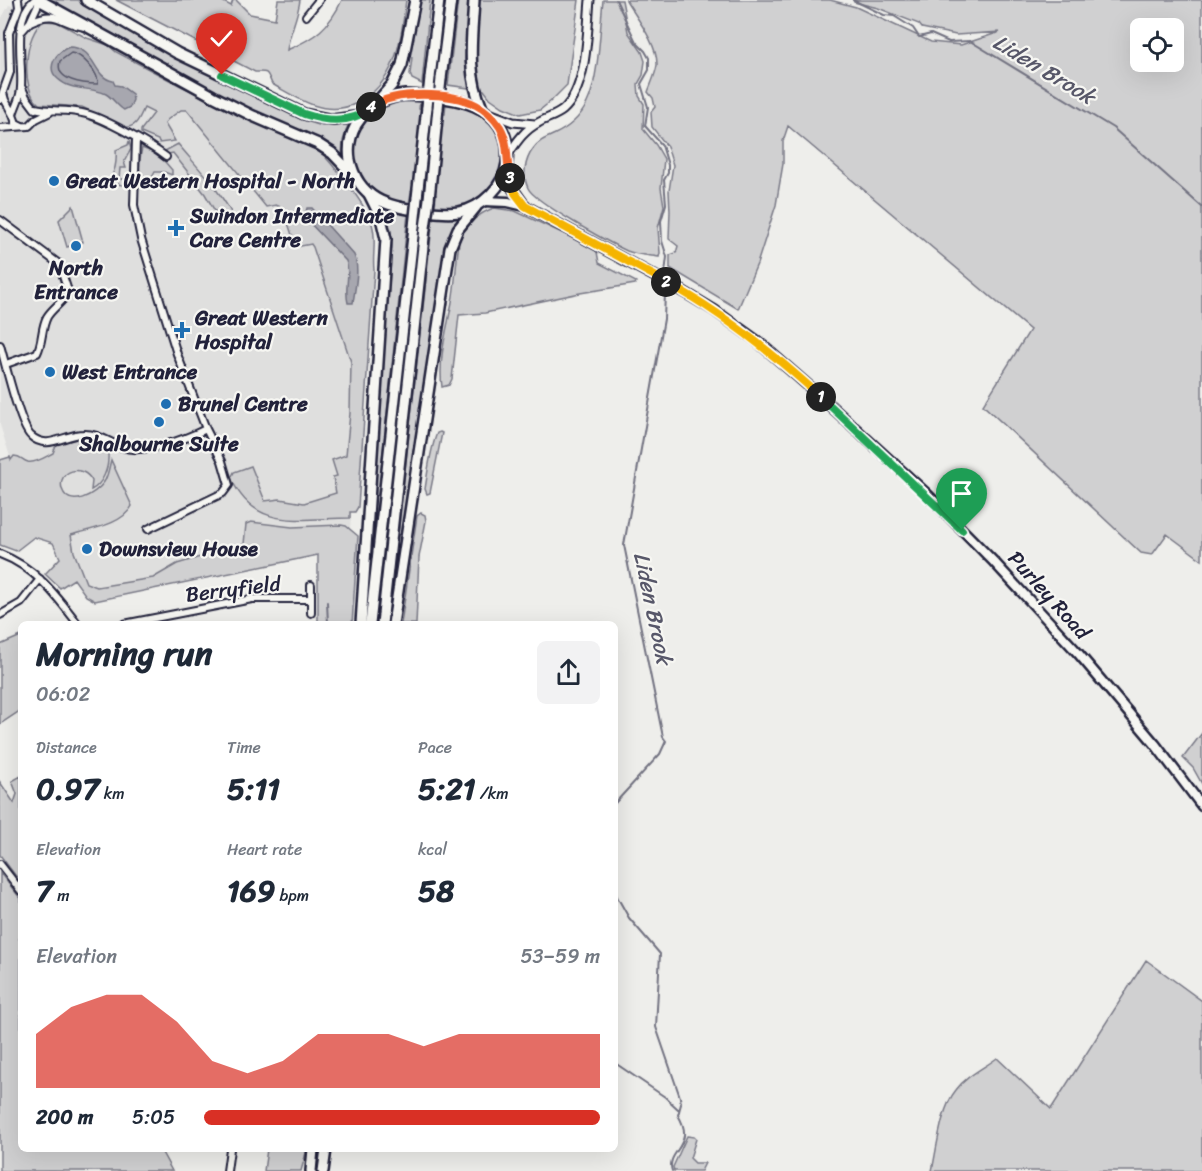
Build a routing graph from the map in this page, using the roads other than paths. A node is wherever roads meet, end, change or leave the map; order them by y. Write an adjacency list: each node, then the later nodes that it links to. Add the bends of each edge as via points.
1 (18, 0): 16 (street, via 10,29 10,69)
2 (34, 0): 14 (street, via 25,10)
3 (40, 0): 12 (street); 13 (main road)
4 (86, 0): 24 (main road, via 177,53 304,114 333,120)
5 (319, 0): 11 (street)
6 (415, 0): 18 (main road, via 402,65 392,85)
7 (439, 0): 53 (main road, bridge)
8 (451, 0): 54 (main road, bridge)
9 (474, 0): 21 (main road, via 471,71)
10 (590, 0): 26 (street, via 577,90 562,110)
11 (306, 16)
12 (30, 22): 13 (street, via 54,16); 14 (street)
13 (88, 28): 32 (main road, via 223,101 318,144)
14 (22, 32): 15 (street)
15 (21, 87): 19 (street); 20 (street)
16 (3, 93): 17 (street); 23 (street)
17 (0, 100)
18 (376, 103): 21 (main road, via 399,95 420,95 464,100); 24 (main road)
19 (17, 106): 20 (street); 23 (street)
20 (33, 106): 22 (street); 25 (street)
21 (484, 110): 26 (street, via 513,122); 31 (main road, via 502,131)
22 (54, 111): 25 (street); 29 (street, via 92,115)
23 (13, 116): 27 (street); 28 (street)
24 (362, 116): 32 (main road, via 350,146)
25 (36, 119): 27 (street, via 29,126)
26 (536, 124): 31 (street, via 520,137)
27 (22, 126): 28 (street)
28 (2, 128)
29 (136, 139): 30 (street); 40 (street, via 134,197 138,227 171,338)
30 (166, 157)
31 (507, 160): 34 (main road, via 498,186); 35 (main road, via 513,189)
32 (355, 176): 33 (main road)
33 (369, 194): 36 (main road, via 392,205 418,210 455,213); 52 (main road, via 386,239)
34 (484, 201): 35 (main road, Purley Road); 36 (main road)
35 (525, 206): 56 (main road, Purley Road, via 714,310 811,387 994,562 1078,653)
36 (476, 207): 55 (main road, via 450,248)
37 (0, 220): 39 (street, via 59,264 68,291 46,319 37,353)
38 (0, 345): 39 (street)
39 (6, 364): 40 (street, via 26,429 41,442 90,434 140,450)
40 (206, 429): 41 (street, via 225,471 228,488)
41 (148, 529)
42 (0, 554): 43 (street)
43 (40, 579): 47 (street, via 21,603); 49 (street)
44 (311, 585): 45 (street, Berryfield)
45 (311, 599): 46 (street, Berryfield); 48 (street, Berryfield, via 252,599)
46 (311, 614)
47 (0, 615)
48 (160, 616): 50 (street, Berryfield); 51 (street)
49 (76, 621)
50 (138, 621)
51 (161, 621)
52 (361, 621)
53 (370, 621)
54 (382, 621)
55 (393, 621)
56 (1202, 806)
57 (0, 864): 58 (street)
58 (18, 887)
59 (230, 1152): 62 (street)
60 (313, 1152): 63 (main road)
61 (326, 1152): 64 (main road)
62 (227, 1171)
63 (311, 1171)
64 (323, 1171)

